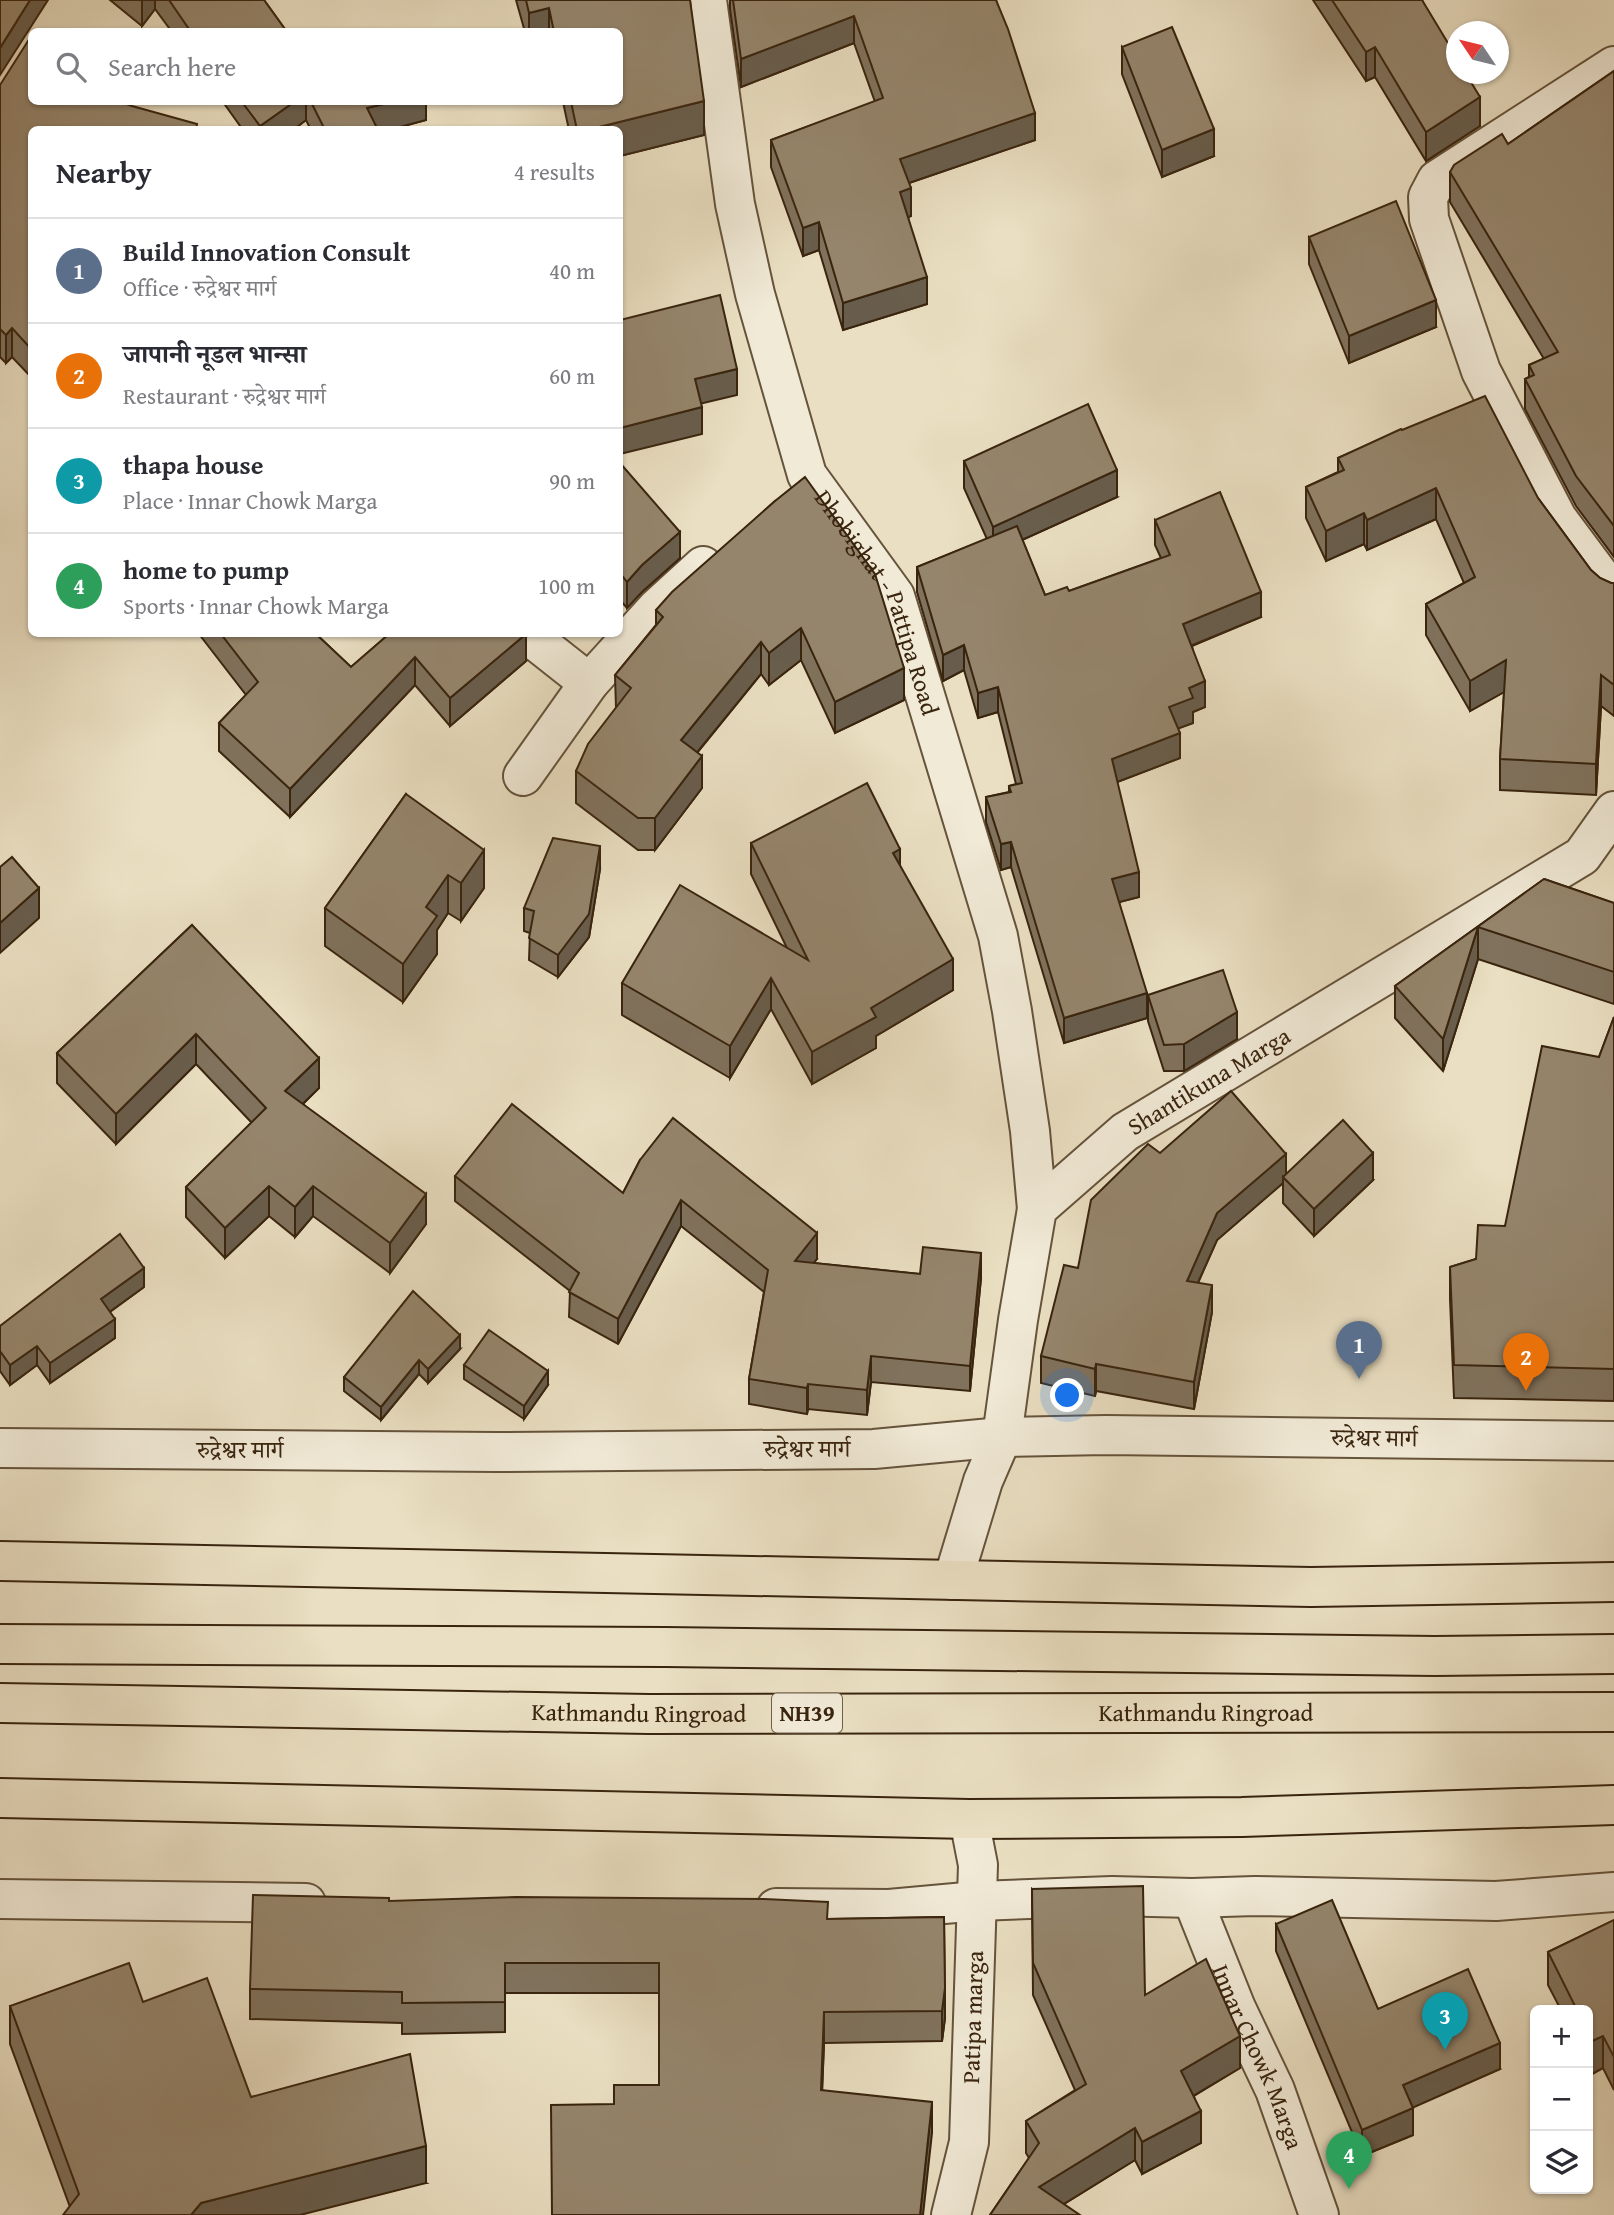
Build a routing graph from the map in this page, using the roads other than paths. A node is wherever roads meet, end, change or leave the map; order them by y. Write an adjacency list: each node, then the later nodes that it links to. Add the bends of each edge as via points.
1 (707, 0): 9 (street, Dhobighat - Pattipa Road, via 735,204 797,484 895,596 998,936 1030,1131)
2 (1614, 66): 4 (street, via 1437,180 1428,197 1429,219 1482,371 1557,518)
3 (733, 539): 6 (street, via 657,608)
4 (1614, 592)
5 (531, 637): 6 (street)
6 (589, 683): 7 (street)
7 (523, 776)
8 (1614, 811): 9 (street, Shantikuna Marga, via 1582,856 1125,1132)
9 (1037, 1209): 10 (street)
10 (1002, 1437): 11 (street, रुद्रेश्वर मार्ग); 12 (street, रुद्रेश्वर मार्ग, via 874,1449); 14 (street, via 983,1481)
11 (1614, 1441)
12 (0, 1448)
13 (0, 1561): 14 (main road)
14 (953, 1580): 15 (main road, via 1311,1587)
15 (1614, 1582)
16 (0, 1644): 17 (main road)
17 (1614, 1654)
18 (0, 1703): 19 (main road, Kathmandu Ringroad / NH39, via 649,1714)
19 (1614, 1712)
20 (0, 1798): 22 (main road)
21 (1614, 1805): 22 (main road, via 1242,1817)
22 (969, 1819): 26 (street, Patipa marga, via 978,1865)
23 (1614, 1892): 24 (street, via 1496,1901)
24 (1192, 1898): 26 (street); 30 (street, Innar Chowk Marga, via 1275,2090)
25 (0, 1899): 27 (street)
26 (977, 1901): 28 (street, via 888,1909); 29 (street, Patipa marga, via 969,2142)
27 (333, 1903)
28 (740, 1908)
29 (951, 2215)
30 (1319, 2215)

